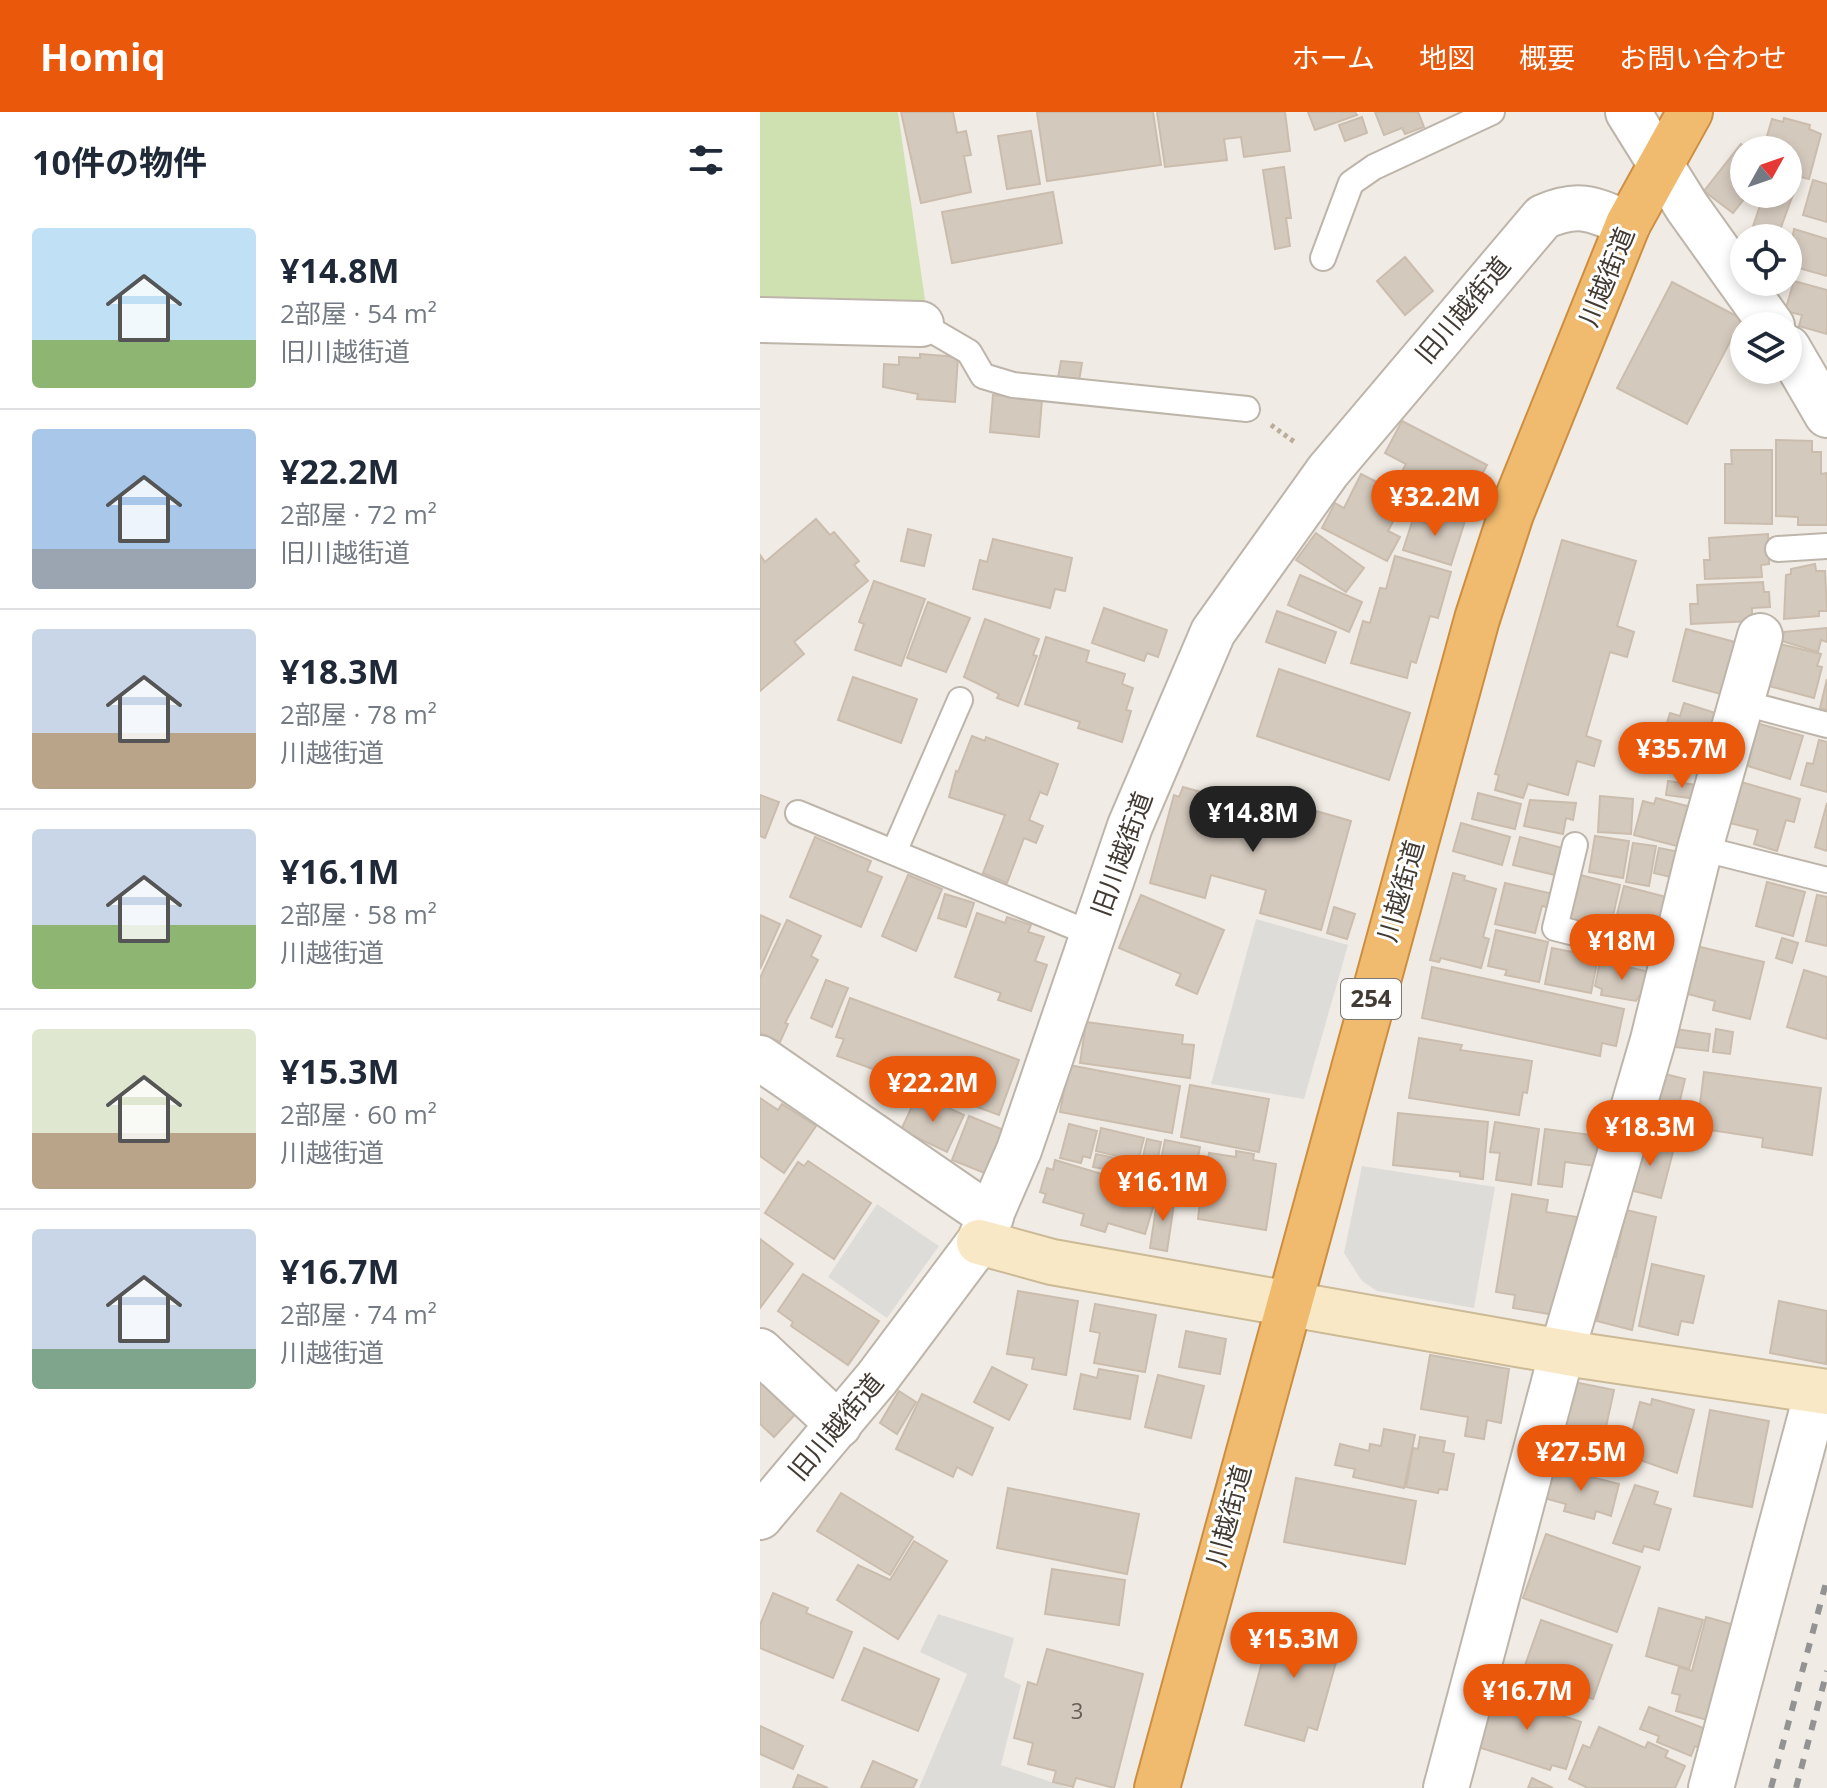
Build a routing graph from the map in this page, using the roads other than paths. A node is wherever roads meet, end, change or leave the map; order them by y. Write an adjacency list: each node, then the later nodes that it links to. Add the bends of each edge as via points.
1 (1492, 112): 6 (lane, via 1351,183)
2 (1628, 112): 4 (street)
3 (1690, 112): 4 (highway, 川越街道 / 254)
4 (1659, 164): 5 (highway, 川越街道 / 254); 7 (street)
5 (1628, 224): 24 (street, 旧川越街道, via 1587,207 1543,217 1328,471 1213,632 1130,826); 28 (highway, 川越街道 / 254, via 1511,514 1477,619)
6 (1323, 258)
7 (1762, 312)
8 (760, 320): 9 (street)
9 (921, 324): 11 (lane, via 969,352 983,376 1013,385)
10 (1802, 372): 12 (street)
11 (1247, 409)
12 (1827, 415)
13 (1827, 546): 14 (lane)
14 (1778, 549)
15 (1760, 636): 17 (street)
16 (960, 700): 22 (lane)
17 (1740, 702): 18 (lane); 21 (street)
18 (1827, 725)
19 (798, 813): 22 (lane)
20 (1575, 845): 25 (lane, via 1555,928)
21 (1700, 848): 23 (lane); 25 (street)
22 (894, 852): 24 (lane)
23 (1827, 880)
24 (1094, 935): 27 (street, 旧川越街道, via 1019,1150)
25 (1671, 957): 30 (street, via 1653,1040)
26 (760, 1058): 27 (street)
27 (985, 1229): 28 (street, via 1052,1262); 32 (street, 旧川越街道, via 935,1304)
28 (1287, 1303): 30 (street); 34 (highway, 川越街道 / 254)
29 (760, 1351): 32 (street)
30 (1562, 1352): 31 (street); 35 (street)
31 (1822, 1392): 36 (street)
32 (839, 1425): 33 (street, 旧川越街道)
33 (760, 1517)
34 (1157, 1788)
35 (1446, 1788)
36 (1711, 1788)

